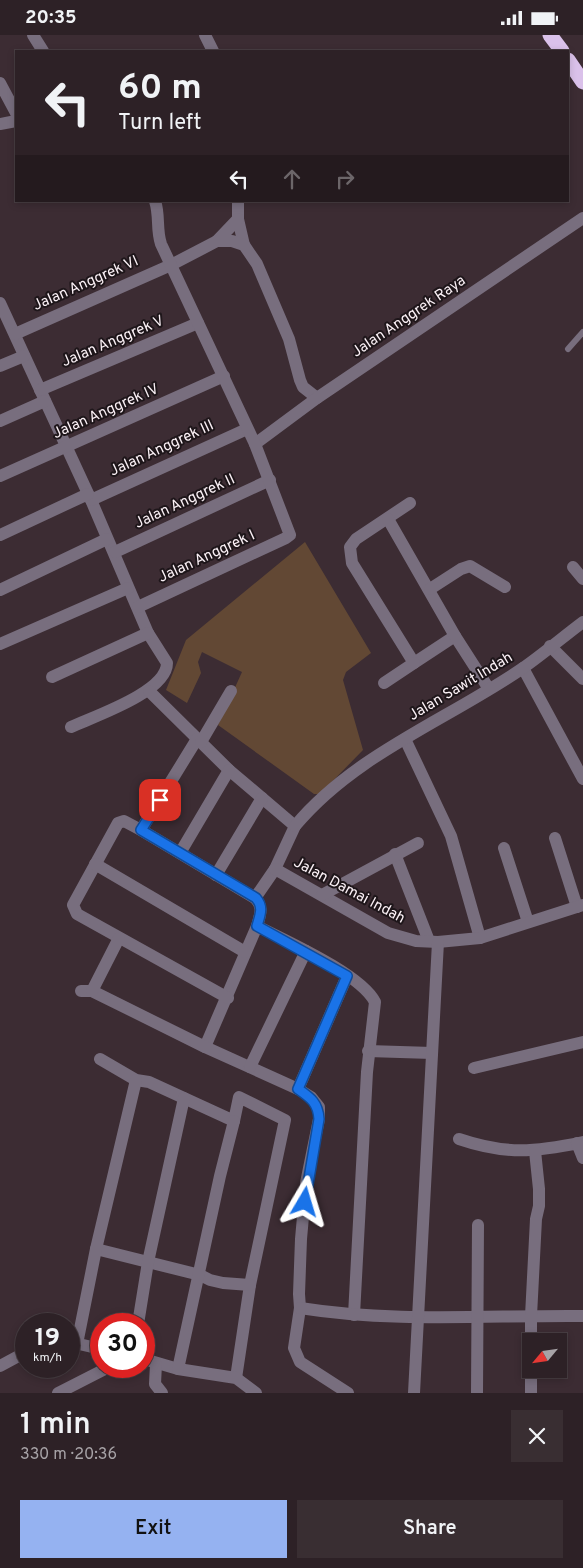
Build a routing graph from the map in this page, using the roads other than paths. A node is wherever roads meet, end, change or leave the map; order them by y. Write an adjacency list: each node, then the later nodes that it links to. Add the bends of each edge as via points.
1 (34, 35): 4 (street)
2 (205, 35): 5 (street)
3 (550, 35): 6 (highway)
4 (42, 50)
5 (212, 50)
6 (561, 50)
7 (569, 62): 9 (highway)
8 (0, 83): 10 (street)
9 (583, 83)
10 (15, 111)
11 (15, 121): 12 (street)
12 (0, 123)
13 (155, 202): 19 (street, via 159,213 157,231)
14 (238, 202): 16 (street)
15 (583, 218): 29 (street, Jalan Anggrek Raya)
16 (238, 219): 17 (street, Jalan Anggrek VI); 18 (street)
17 (217, 241): 18 (street); 19 (street, Jalan Anggrek VI)
18 (244, 245): 29 (street, via 257,264 280,317 296,357 303,387)
19 (170, 265): 21 (street); 23 (street, Jalan Anggrek VI)
20 (1, 307): 23 (street)
21 (198, 323): 27 (street); 28 (street, Jalan Anggrek V)
22 (583, 332): 24 (lane)
23 (15, 334): 25 (street)
24 (568, 349)
25 (24, 356): 26 (street); 28 (street)
26 (0, 366)
27 (224, 376): 31 (street); 33 (street, Jalan Anggrek IV)
28 (43, 396): 30 (street, Jalan Anggrek V); 33 (street)
29 (317, 398): 32 (street, Jalan Anggrek Raya)
30 (0, 421)
31 (246, 429): 32 (street); 36 (street, Jalan Anggrek III)
32 (255, 444): 35 (street)
33 (67, 447): 34 (street, Jalan Anggrek IV); 36 (street)
34 (0, 477)
35 (270, 481): 41 (street, Jalan Anggrek II); 48 (street, Jalan Anggrek I, via 290,535)
36 (90, 497): 39 (street, Jalan Anggrek III); 40 (street)
37 (410, 503): 38 (street)
38 (388, 519): 47 (street); 54 (street, via 356,539 349,555)
39 (0, 535)
40 (107, 539): 41 (street); 46 (street)
41 (115, 552): 44 (street)
42 (573, 567): 43 (street)
43 (583, 579)
44 (128, 587): 48 (street); 52 (street)
45 (505, 587): 47 (street, via 470,567 461,569)
46 (0, 589)
47 (430, 589): 51 (street)
48 (138, 607): 50 (street)
49 (583, 622): 53 (street, Jalan Sawit Indah)
50 (148, 633): 56 (street); 61 (street, via 167,666)
51 (455, 636): 54 (street); 59 (street)
52 (0, 644)
53 (550, 646): 55 (street, Jalan Sawit Indah); 57 (street)
54 (414, 663): 58 (street)
55 (523, 668): 59 (street, Jalan Sawit Indah); 66 (street)
56 (52, 677)
57 (583, 679)
58 (384, 683)
59 (489, 689): 63 (street, Jalan Sawit Indah)
60 (231, 691): 64 (street)
61 (153, 695): 62 (street); 64 (street)
62 (71, 727)
63 (404, 739): 68 (street, via 347,776 313,805); 84 (street, Jalan Sawit Indah, via 451,836)
64 (199, 740): 65 (street); 69 (street)
65 (229, 770): 67 (street); 73 (street)
66 (583, 779)
67 (262, 798): 68 (street); 77 (street)
68 (295, 826): 76 (street)
69 (141, 830): 73 (street); 75 (street, via 124,821 118,823)
70 (555, 839): 80 (street)
71 (418, 843): 74 (street)
72 (504, 848): 81 (street)
73 (180, 853): 77 (street)
74 (395, 854): 78 (street); 85 (street)
75 (95, 864): 83 (street, via 73,910); 87 (street)
76 (275, 869): 78 (street, Jalan Damai Indah); 79 (street)
77 (216, 875): 79 (street)
78 (322, 895): 85 (street, Jalan Damai Indah, via 395,937)
79 (256, 898): 82 (street, via 261,909)
80 (580, 906): 81 (street, Jalan Damai Indah)
81 (528, 922): 84 (street, Jalan Damai Indah)
82 (257, 926): 86 (street); 87 (street)
83 (119, 938): 89 (street); 91 (street, via 86,991)
84 (480, 938): 85 (street, Jalan Damai Indah)
85 (433, 941): 93 (street)
86 (306, 951): 88 (street); 95 (street)
87 (244, 952): 89 (street)
88 (347, 976): 92 (street, via 371,995 375,1003); 98 (street)
89 (228, 998): 91 (street)
90 (583, 1042): 96 (street)
91 (205, 1047): 95 (street)
92 (368, 1051): 93 (street); 113 (street)
93 (432, 1053): 117 (street)
94 (100, 1059): 97 (street)
95 (250, 1067): 98 (street)
96 (474, 1068)
97 (136, 1079): 99 (street); 106 (street)
98 (298, 1089): 110 (street, via 311,1097 318,1107 319,1119 306,1183)
99 (184, 1098): 100 (street); 107 (street)
100 (234, 1121): 108 (street); 109 (street, via 238,1097 285,1121)
101 (458, 1139): 103 (street, via 482,1147)
102 (580, 1142): 103 (street); 104 (street)
103 (535, 1151): 114 (street, via 539,1206)
104 (583, 1158)
105 (478, 1225): 116 (street)
106 (96, 1249): 107 (street); 112 (street)
107 (148, 1262): 108 (street); 111 (street)
108 (200, 1275): 109 (street, via 224,1283); 121 (street)
109 (250, 1285): 123 (street)
110 (300, 1308): 113 (street); 127 (street, via 294,1348 296,1356 300,1363)
111 (140, 1313)
112 (80, 1314)
113 (354, 1315): 117 (street)
114 (531, 1316): 115 (street); 116 (street); 130 (street)
115 (583, 1316)
116 (477, 1318): 117 (street); 129 (street)
117 (417, 1319): 128 (street)
118 (15, 1358): 120 (street)
119 (156, 1364): 121 (street); 125 (street, via 154,1384)
120 (0, 1366)
121 (178, 1369): 123 (street)
122 (90, 1377): 124 (street)
123 (236, 1378): 126 (street)
124 (58, 1393)
125 (162, 1393)
126 (256, 1393)
127 (348, 1393)
128 (414, 1393)
129 (477, 1393)
130 (531, 1393)

